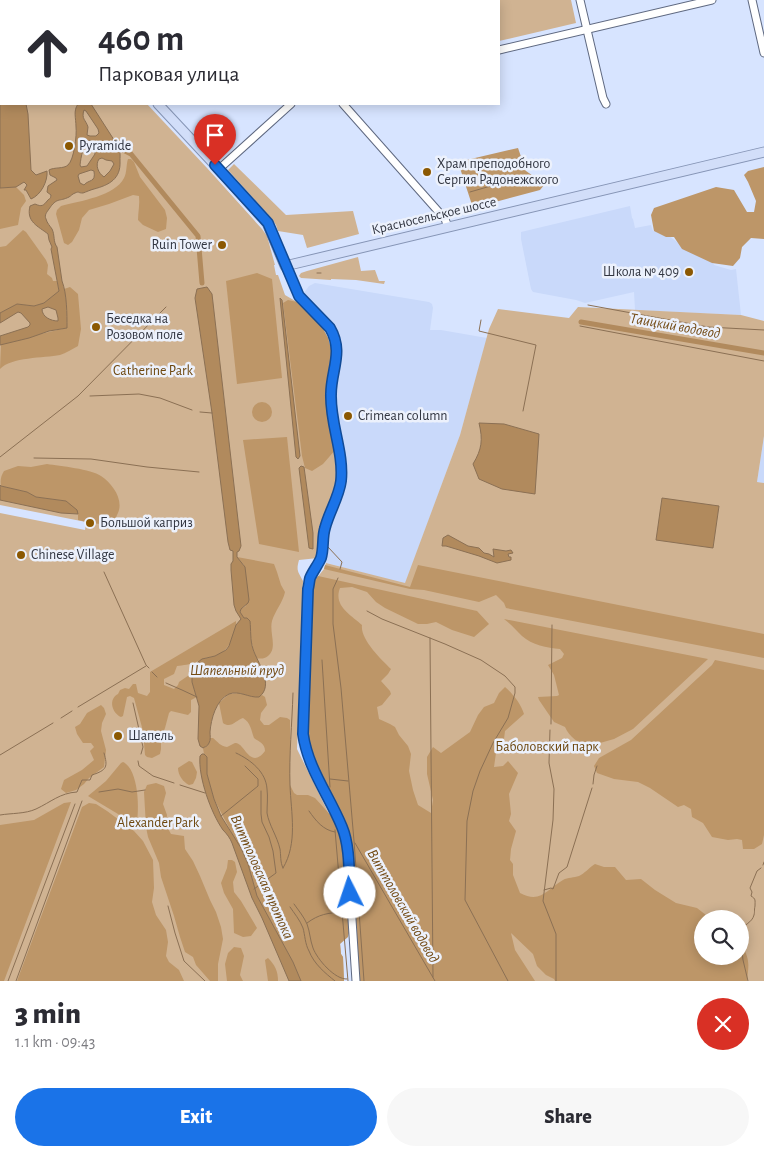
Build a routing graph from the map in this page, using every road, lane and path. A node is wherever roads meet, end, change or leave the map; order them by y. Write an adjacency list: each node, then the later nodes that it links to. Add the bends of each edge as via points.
1 (580, 0): 4 (street)
2 (712, 0): 4 (street)
3 (752, 0): 6 (street)
4 (587, 30): 5 (street); 7 (street)
5 (500, 50)
6 (764, 53)
7 (606, 104)
8 (159, 105): 12 (main road)
9 (290, 105): 12 (street)
10 (343, 105): 13 (street, via 445,219)
11 (764, 152): 13 (main road, Красносельское шоссе)
12 (219, 169): 14 (main road, via 268,223)
13 (448, 227): 14 (main road, Красносельское шоссе)
14 (285, 266): 15 (street, via 299,296 330,328 337,348 331,395 341,479 324,532 322,555 308,589 303,734 308,757 344,836)
15 (356, 981)

